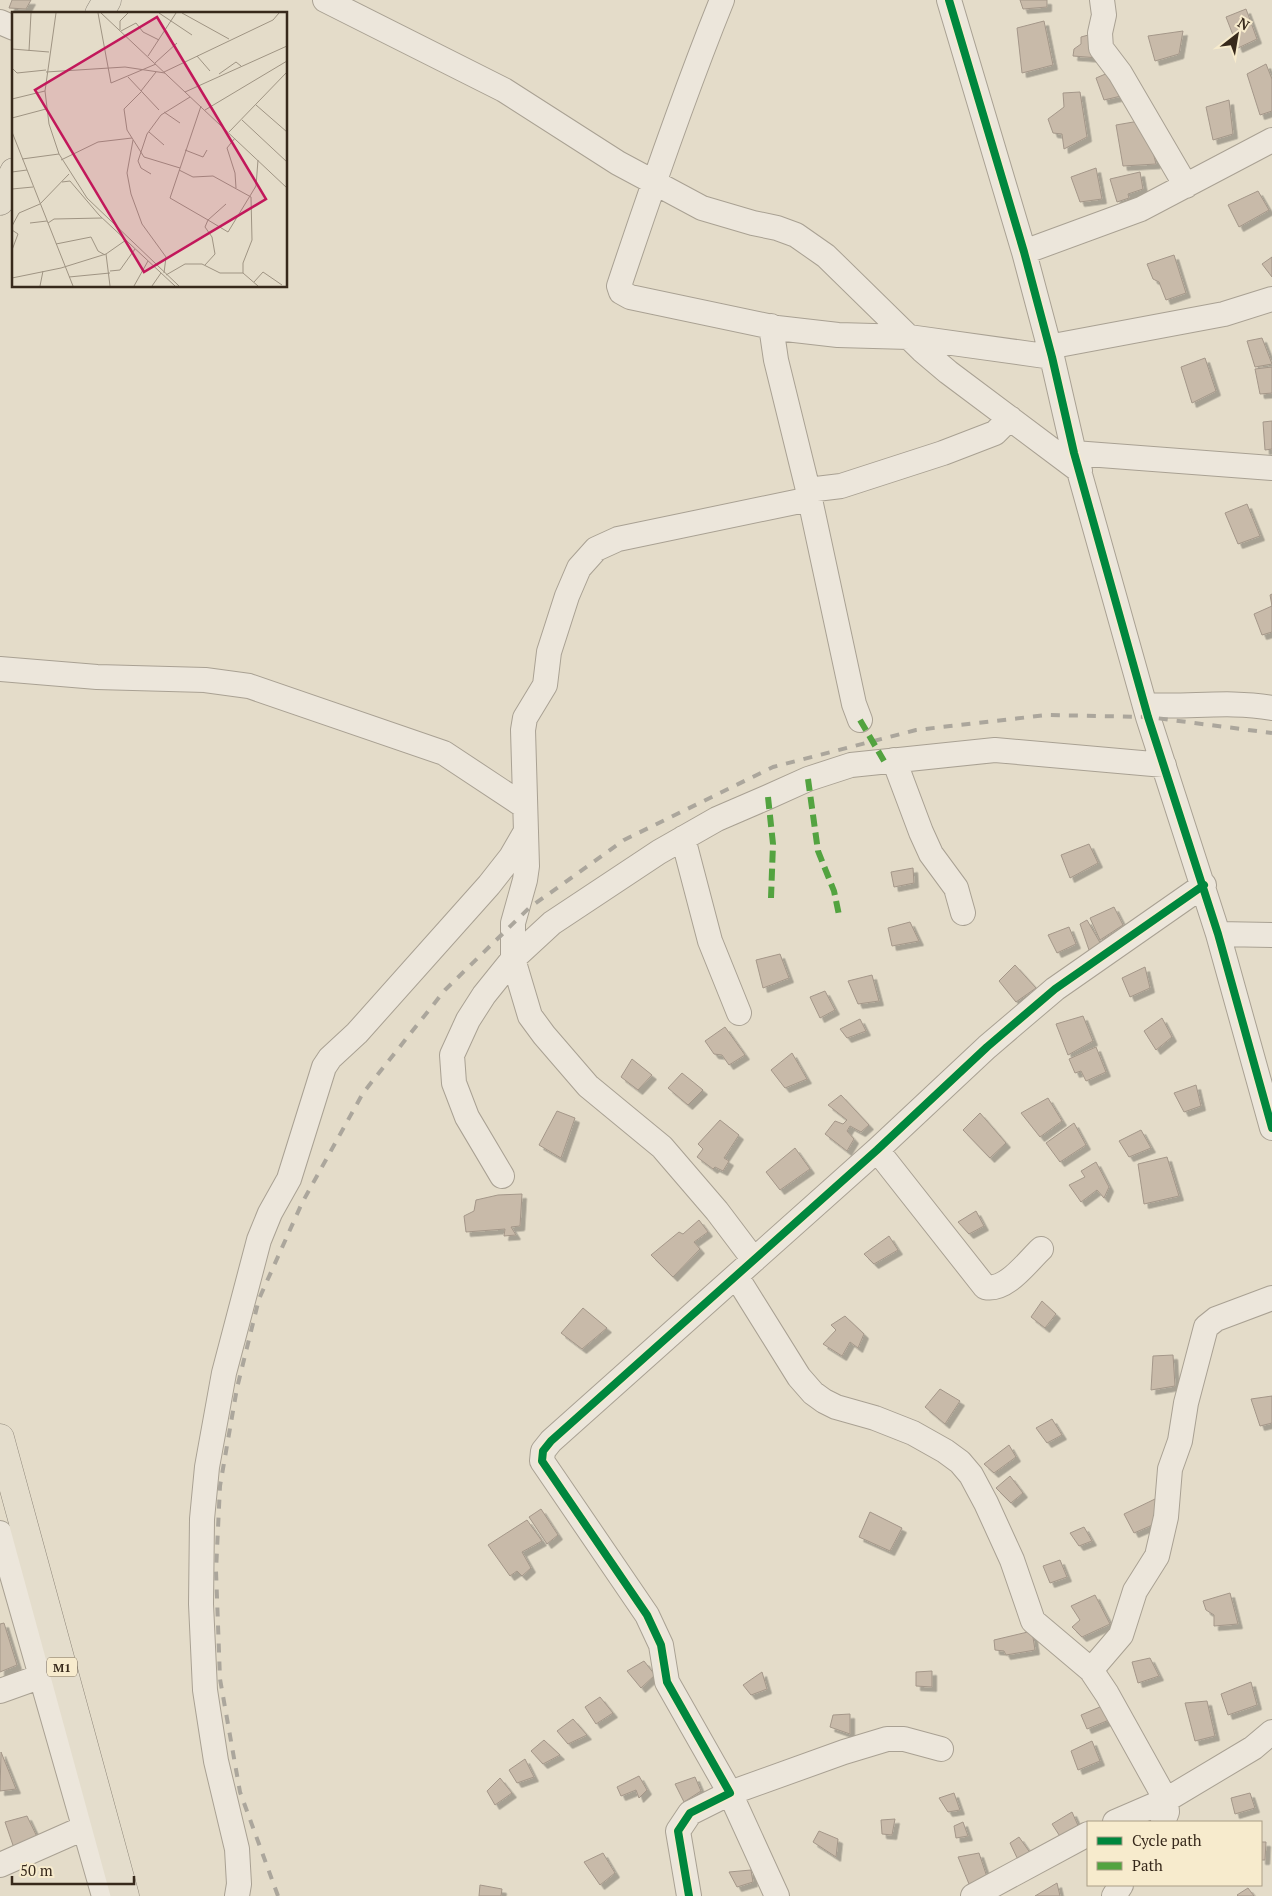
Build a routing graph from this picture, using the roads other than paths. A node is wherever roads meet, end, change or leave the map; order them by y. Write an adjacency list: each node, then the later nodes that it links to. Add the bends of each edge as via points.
1 (107, 0): 6 (main road)
2 (325, 0): 11 (street, via 504,90 610,158)
3 (722, 0): 11 (street)
4 (949, 0): 14 (street)
5 (1102, 0): 12 (street, via 1101,48 1120,73)
6 (100, 12)
7 (0, 22): 8 (street)
8 (12, 27)
9 (1272, 140): 12 (street)
10 (12, 176): 13 (main road)
11 (654, 182): 16 (street, via 619,286 621,292 630,297); 17 (street, via 702,208 796,236 826,256)
12 (1186, 186): 14 (street, via 1141,209)
13 (0, 199)
14 (1024, 252): 18 (street)
15 (1272, 299): 18 (street, via 1224,314)
16 (772, 326): 17 (street, via 838,335); 22 (street, via 778,370)
17 (909, 338): 18 (street); 19 (street)
18 (1050, 352): 20 (street)
19 (1010, 418): 20 (street); 22 (street, via 995,433 943,453)
20 (1077, 462): 21 (street); 24 (street)
21 (1272, 468)
22 (809, 495): 26 (street); 29 (street, via 618,539 596,549 579,568 567,596 549,652 545,686 525,718)
23 (0, 669): 29 (street, via 97,677 205,680 249,686 444,753)
24 (1144, 705): 25 (street, via 1175,707 1231,702); 28 (street)
25 (1272, 708)
26 (860, 720)
27 (894, 760): 28 (street, via 995,750); 31 (street, via 852,765 808,779 717,819); 33 (street, via 921,832 931,854 956,888)
28 (1164, 765): 32 (street)
29 (524, 806): 30 (street)
30 (526, 831): 36 (street, via 525,880 513,923); 60 (street, via 511,857 488,885 357,1033 330,1058 320,1078 289,1179 259,1240 224,1373 207,1467 202,1519 205,1690 216,1761 237,1849)
31 (683, 838): 36 (street, via 552,923); 37 (street, via 710,941)
32 (1204, 886): 34 (street); 39 (street, via 1055,989 987,1047)
33 (963, 913)
34 (1218, 934): 35 (street); 38 (street)
35 (1272, 935)
36 (513, 959): 40 (street, via 468,1020 456,1044 452,1065 454,1083 467,1117); 42 (street, via 527,1010 544,1035 600,1098 662,1147 716,1211)
37 (739, 1013)
38 (1272, 1128)
39 (877, 1150): 41 (street, via 986,1287 991,1289 1009,1280); 42 (street)
40 (502, 1176)
41 (1041, 1249)
42 (745, 1268): 47 (street, via 799,1377 813,1393 836,1407 913,1433 960,1462 986,1503 1012,1560 1033,1622); 52 (street, via 551,1441 541,1456 647,1615 661,1645 668,1682)
43 (1272, 1298): 47 (street, via 1216,1319 1206,1327 1186,1403 1180,1441 1170,1469 1166,1517 1157,1556 1135,1590 1121,1635)
44 (0, 1438): 46 (main road, M1)
45 (0, 1533): 46 (street)
46 (14, 1566): 48 (street); 59 (main road, M1)
47 (1091, 1670): 53 (street, via 1108,1694)
48 (42, 1676): 49 (street); 55 (street)
49 (0, 1691)
50 (1272, 1732): 53 (street)
51 (940, 1749): 52 (street, via 904,1739 887,1739)
52 (730, 1793): 61 (street, via 690,1813 678,1831); 62 (street)
53 (1165, 1811): 54 (street)
54 (1120, 1821)
55 (86, 1827): 57 (street); 58 (street)
56 (1087, 1835): 63 (street)
57 (0, 1865)
58 (104, 1896)
59 (125, 1896)
60 (237, 1896)
61 (689, 1896)
62 (777, 1896)
63 (973, 1896)

